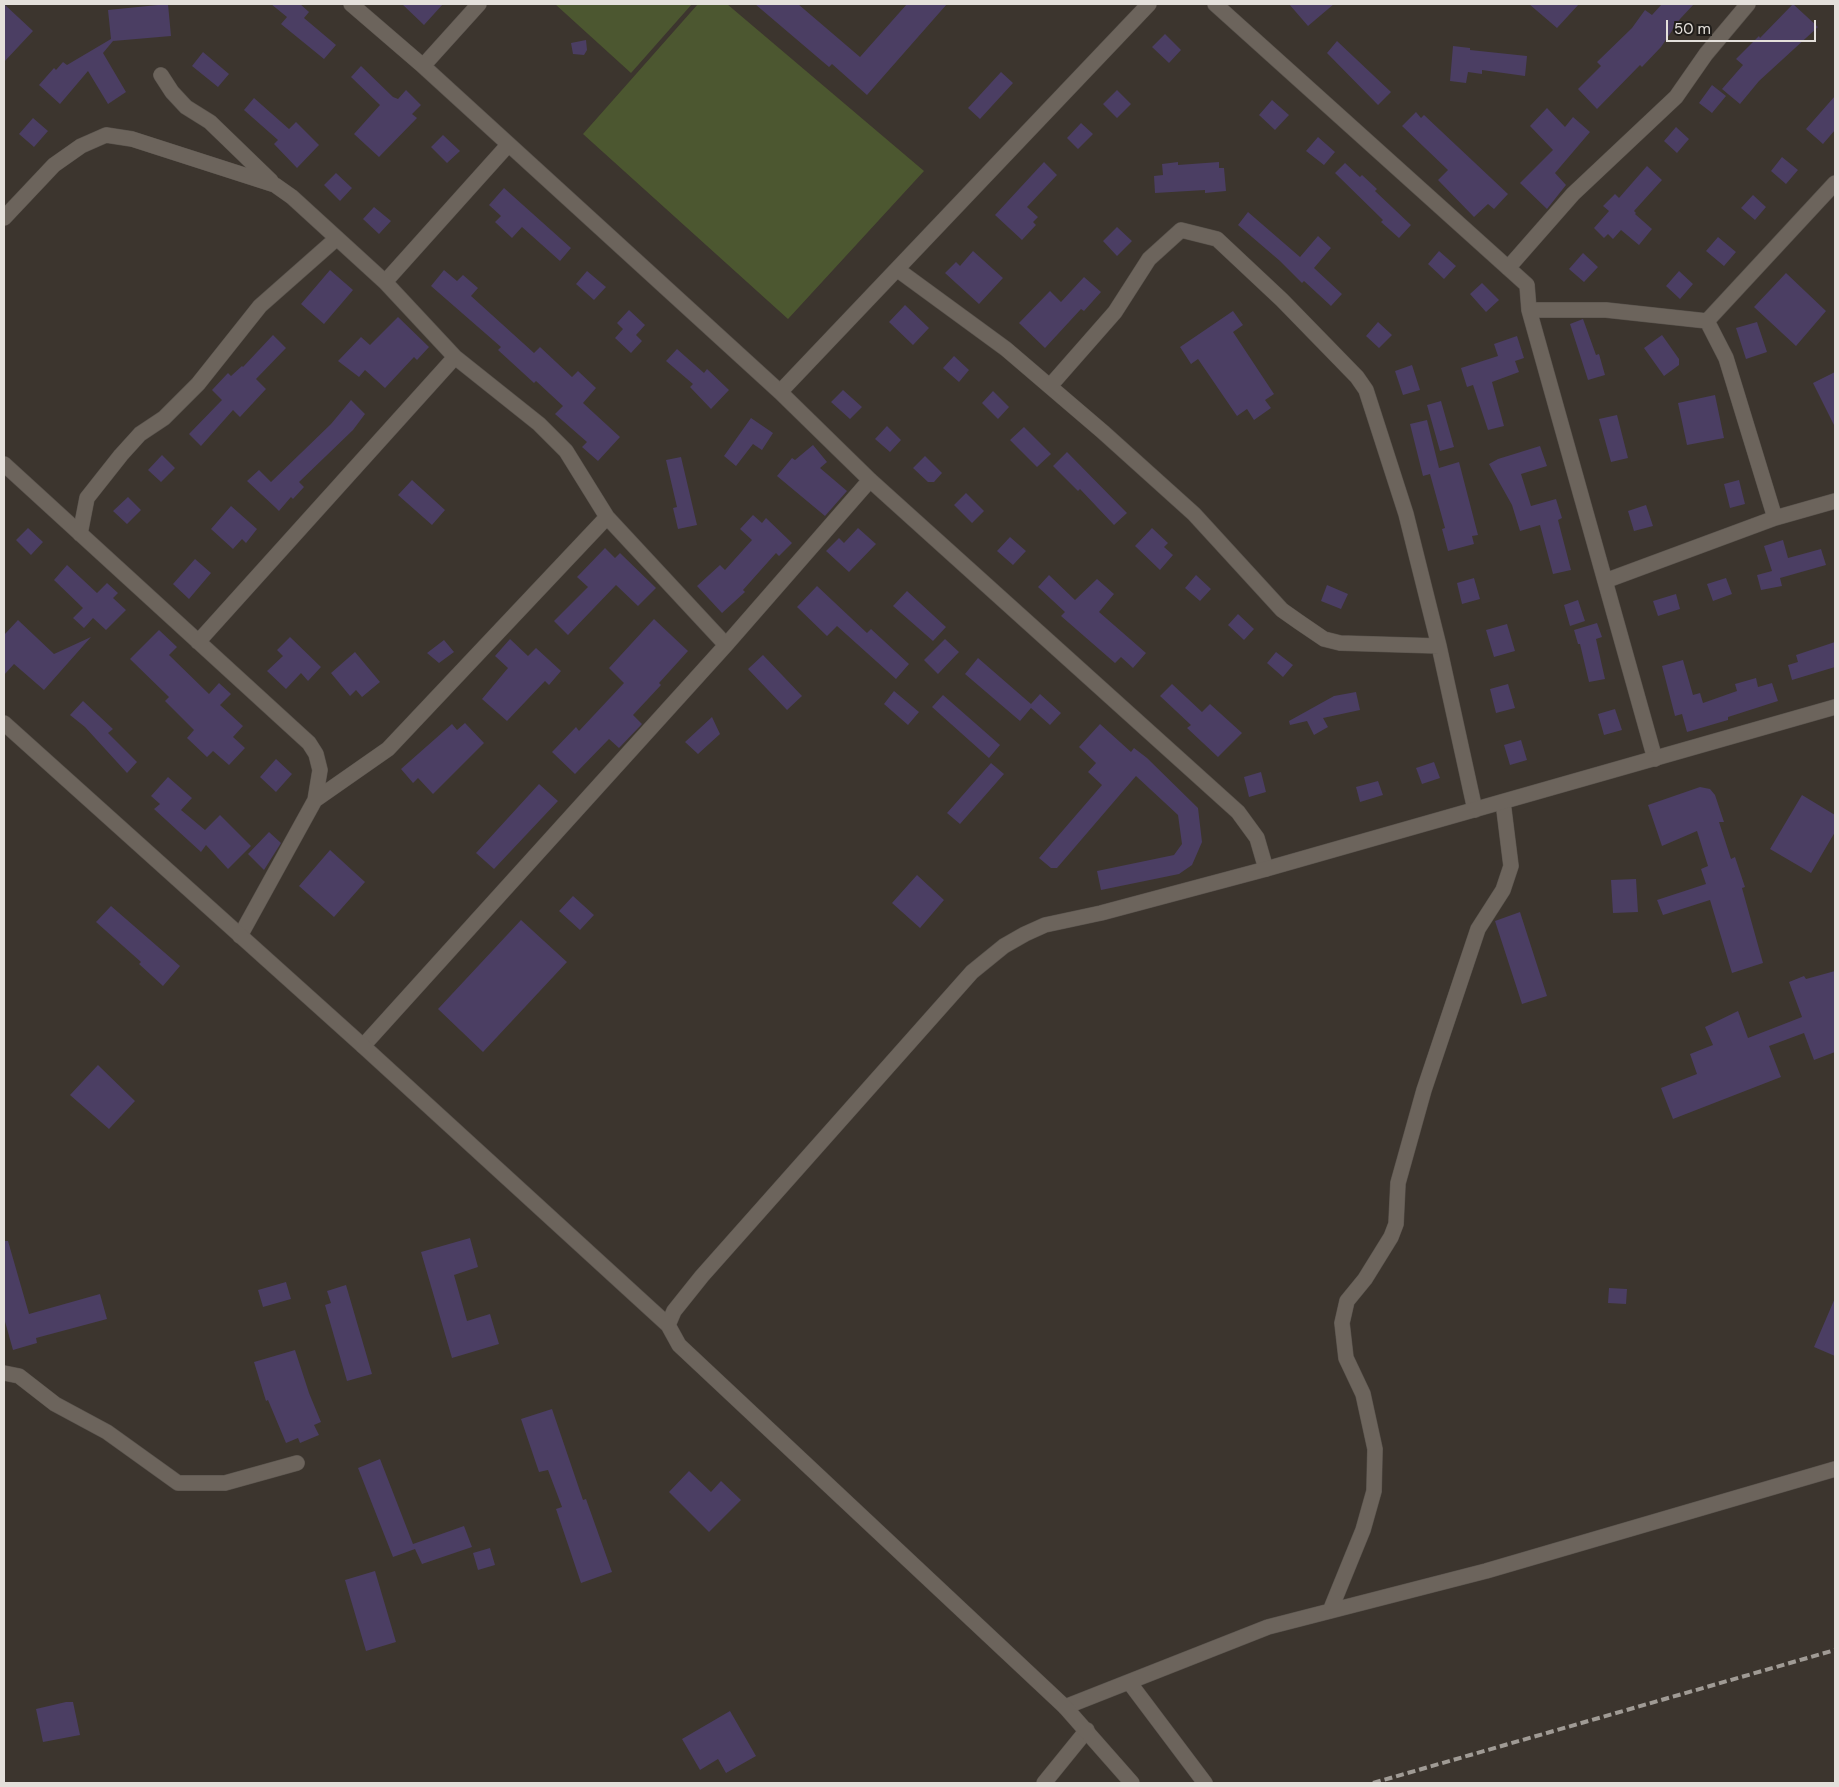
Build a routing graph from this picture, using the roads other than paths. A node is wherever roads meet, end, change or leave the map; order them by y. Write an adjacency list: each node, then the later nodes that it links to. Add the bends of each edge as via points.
1 (351, 4): 6 (street)
2 (479, 4): 6 (street)
3 (1149, 4): 14 (street)
4 (1214, 4): 13 (street)
5 (1748, 4): 13 (street, via 1706,54 1676,97 1573,194)
6 (423, 66): 8 (street)
7 (161, 75): 10 (street, via 186,107 210,122)
8 (508, 145): 15 (street); 20 (street)
9 (1835, 183): 17 (street)
10 (276, 185): 11 (street, via 132,139 106,135 81,146 54,165); 12 (street)
11 (4, 218)
12 (337, 238): 15 (street); 26 (street, via 260,306 198,384 164,418 140,434 121,455 86,498)
13 (1508, 268): 16 (street, via 1527,284)
14 (898, 270): 19 (street, via 1006,349); 20 (street)
15 (385, 282): 18 (street)
16 (1529, 310): 17 (street, via 1606,310); 27 (street)
17 (1707, 321): 25 (street, via 1726,358)
18 (455, 357): 24 (street, via 538,424 566,451); 28 (street)
19 (1050, 386): 30 (street, via 1194,514 1282,610 1324,639 1340,643); 30 (street, via 1115,312 1149,259 1181,230 1217,239 1282,300 1366,390 1406,514)
20 (780, 392): 22 (street)
21 (4, 464): 26 (street)
22 (870, 480): 29 (street); 37 (street, via 1238,812 1256,838)
23 (1835, 501): 25 (street)
24 (607, 517): 29 (street); 34 (street, via 388,749)
25 (1775, 518): 27 (street)
26 (80, 534): 28 (street)
27 (1605, 581): 33 (street)
28 (198, 642): 34 (street, via 309,743 320,770)
29 (726, 645): 39 (street)
30 (1439, 646): 36 (street)
31 (1835, 707): 33 (street)
32 (4, 723): 38 (street)
33 (1655, 759): 35 (street)
34 (315, 800): 38 (street)
35 (1503, 802): 36 (street); 44 (street, via 1511,866 1503,890 1478,929 1424,1090 1398,1183 1396,1224 1365,1279 1348,1301 1342,1323 1346,1358 1363,1394 1375,1449 1374,1491 1363,1530)
36 (1475, 810): 37 (street)
37 (1266, 869): 40 (street, via 1101,914 1045,925 992,954 972,972 702,1276 674,1311)
38 (240, 936): 39 (street)
39 (363, 1046): 40 (street)
40 (668, 1325): 46 (street, via 679,1345)
41 (4, 1373): 42 (street, via 19,1376 55,1404 107,1432 178,1483 226,1483)
42 (297, 1464)
43 (1835, 1469): 44 (street, via 1486,1571)
44 (1330, 1611): 45 (street, via 1268,1628)
45 (1129, 1682): 46 (street); 50 (street)
46 (1065, 1707): 47 (street)
47 (1087, 1730): 48 (street); 49 (street)
48 (1044, 1783)
49 (1132, 1783)
50 (1205, 1783)

